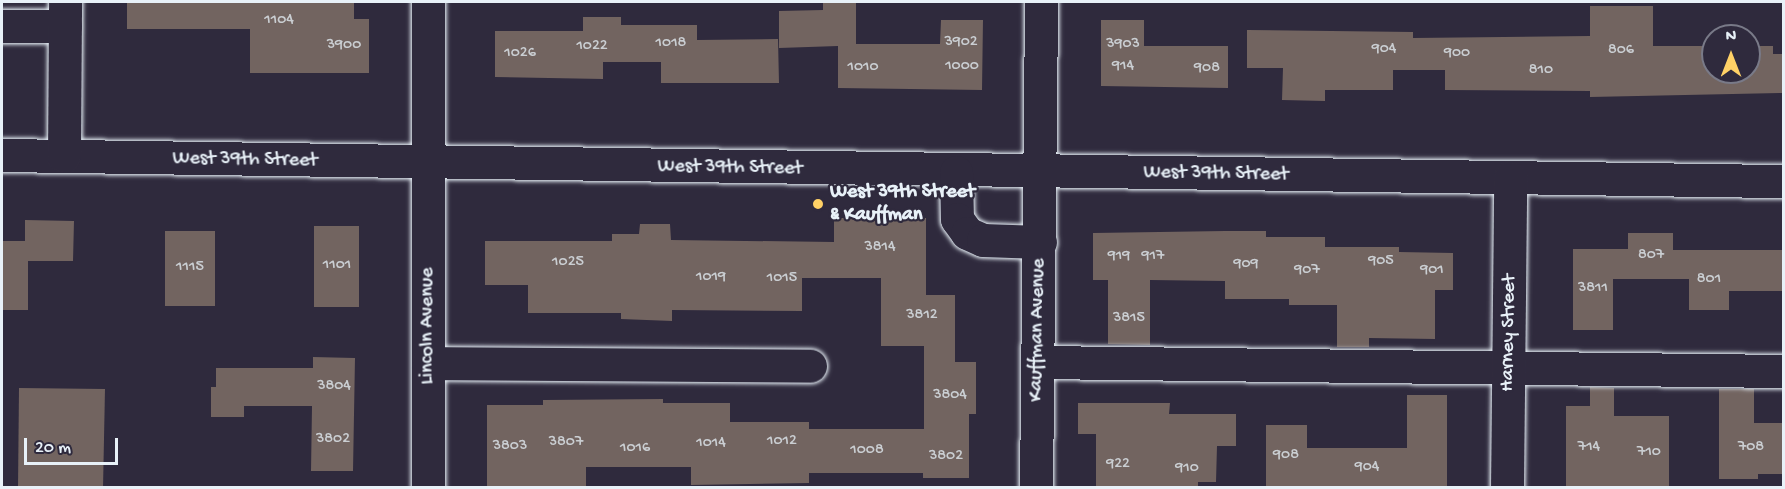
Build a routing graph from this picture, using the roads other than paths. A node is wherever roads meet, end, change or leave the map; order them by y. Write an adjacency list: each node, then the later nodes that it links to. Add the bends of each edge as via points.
1 (428, 2): 7 (street, Lincoln Avenue)
2 (1041, 2): 9 (street, Kauffman Avenue)
3 (65, 14): 4 (street); 6 (street)
4 (2, 26)
5 (2, 155): 6 (street, West 39th Street)
6 (64, 156): 7 (street, West 39th Street)
7 (428, 164): 8 (street, West 39th Street); 14 (street, Lincoln Avenue)
8 (956, 172): 9 (street, West 39th Street); 12 (street, via 957,219 967,233 983,240)
9 (1041, 172): 10 (street, West 39th Street); 12 (street, Kauffman Avenue)
10 (1510, 178): 11 (street, West 39th Street); 16 (street, Harney Street)
11 (1784, 181)
12 (1040, 242): 13 (street, Kauffman Avenue)
13 (1038, 362): 16 (street); 19 (street, Kauffman Avenue)
14 (428, 363): 15 (street); 18 (street, Lincoln Avenue)
15 (810, 366)
16 (1508, 368): 17 (street); 20 (street, Harney Street)
17 (1784, 371)
18 (428, 488)
19 (1036, 488)
20 (1507, 488)

